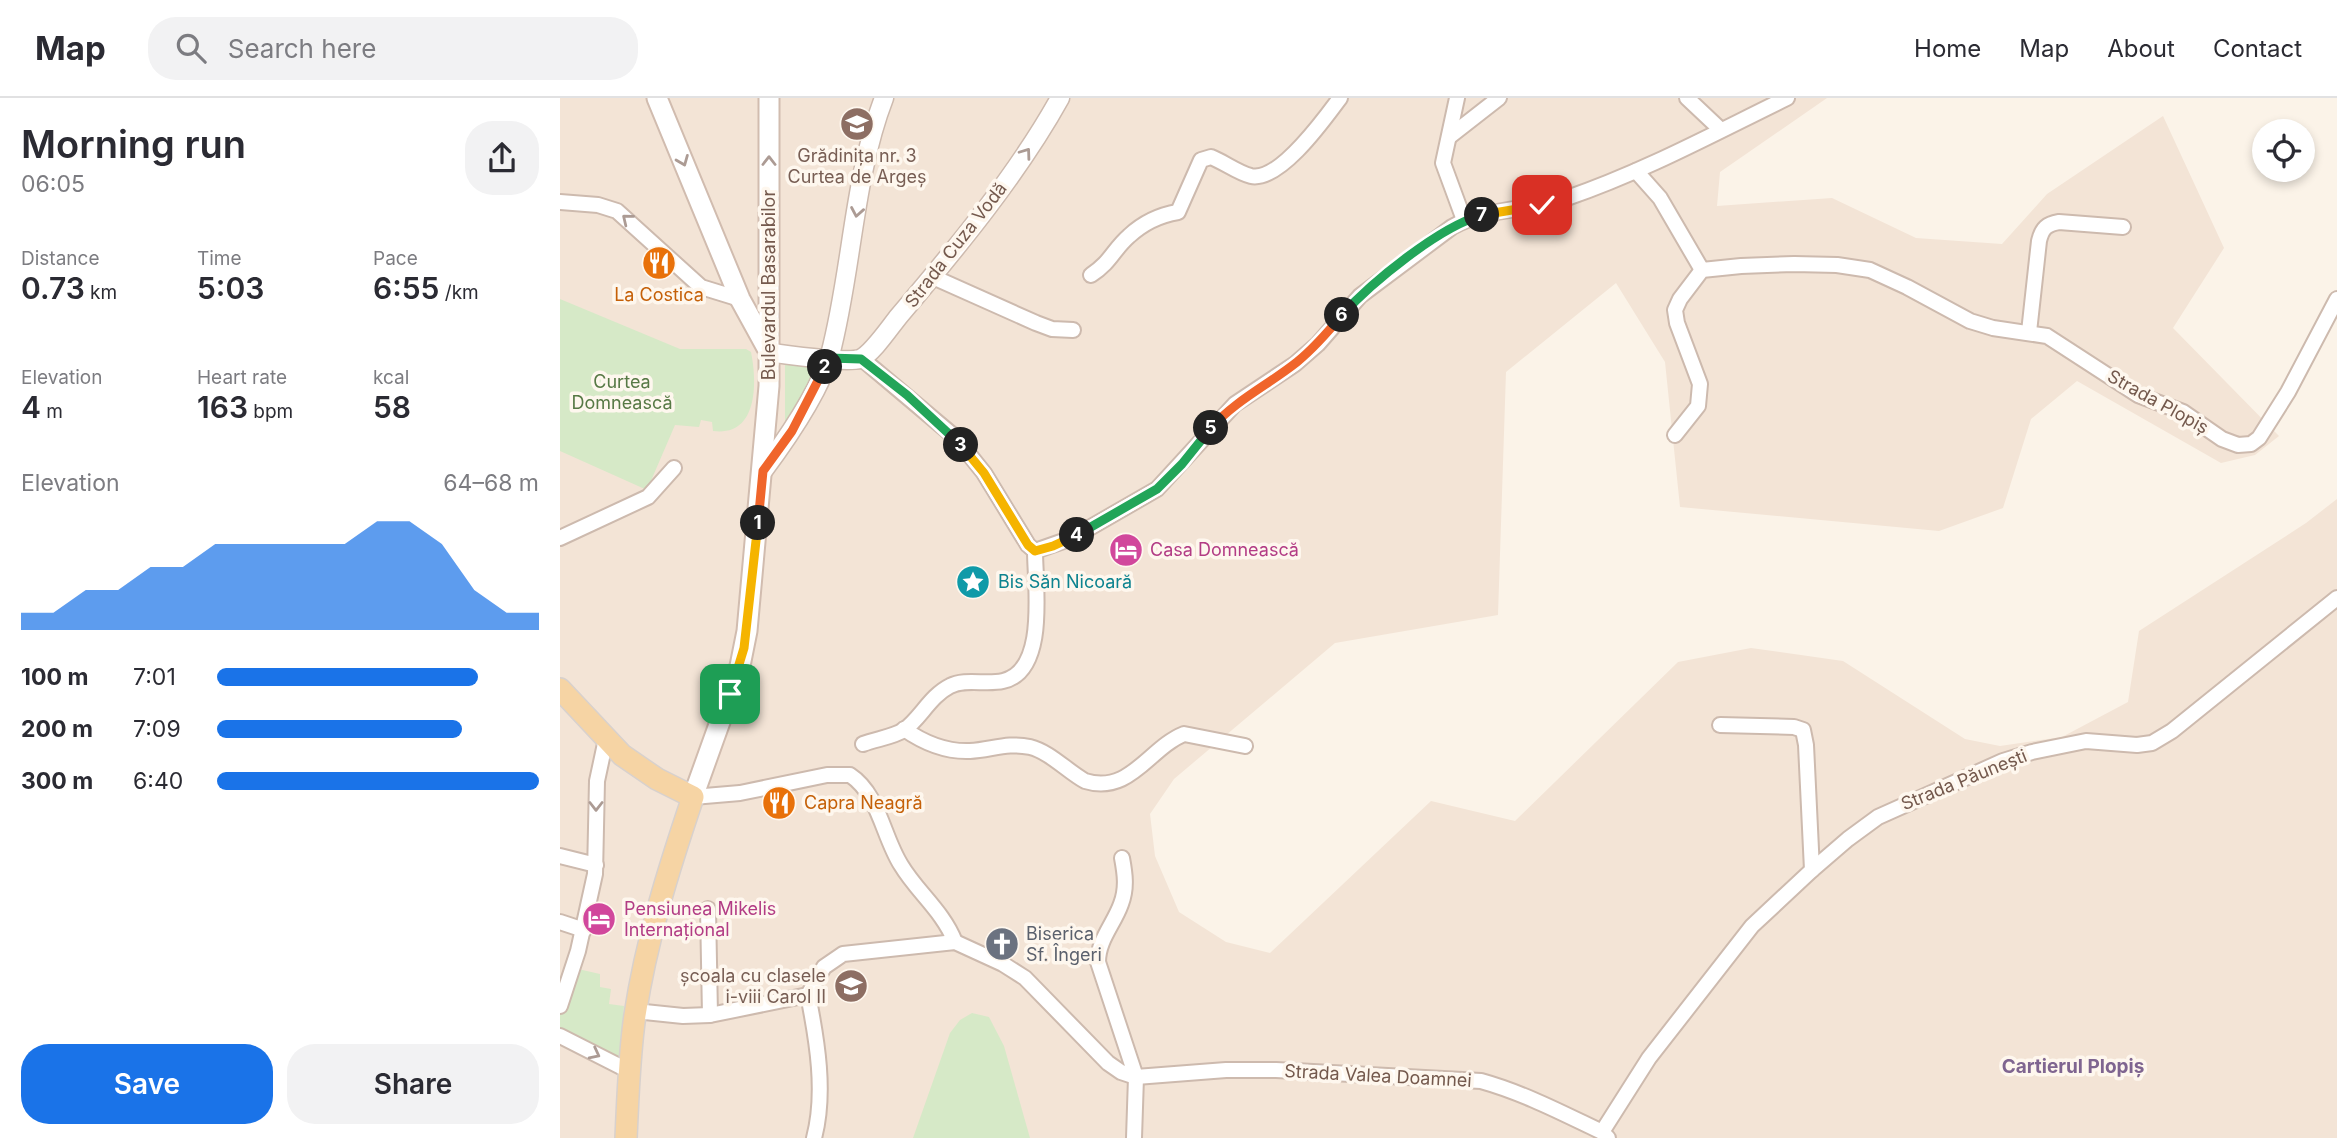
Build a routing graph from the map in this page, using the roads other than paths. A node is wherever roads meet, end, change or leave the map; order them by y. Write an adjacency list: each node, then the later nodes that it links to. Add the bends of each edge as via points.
1 (657, 98): 19 (main road, one-way to 19)
2 (769, 98): 23 (main road, Bulevardul Basarabilor, one-way to 2)
3 (884, 98): 24 (street, one-way to 24, via 867,157)
4 (1060, 98): 18 (street, Strada Cuza Vodă, one-way to 4, via 1028,152)
5 (1340, 98): 17 (street, via 1289,158 1263,174 1249,176 1211,157 1201,160 1178,212 1163,215 1128,236 1107,265)
6 (1457, 98): 11 (street)
7 (1499, 98): 11 (street)
8 (1687, 98): 10 (street)
9 (1787, 98): 10 (street)
10 (1721, 130): 12 (street)
11 (1449, 137): 14 (street, via 1443,163)
12 (1636, 171): 14 (street, via 1567,198); 16 (street, via 1660,198)
13 (560, 202): 19 (street, one-way to 13, via 701,287 617,211)
14 (1464, 220): 30 (street, via 1360,296 1295,364 1235,404 1157,489 1072,538)
15 (2123, 227): 22 (street, via 2059,222 2044,228)
16 (1702, 270): 22 (street, Strada Plopiș, via 1794,264 1870,270 1970,321); 26 (street, via 1675,310 1700,384 1698,406)
17 (1091, 275)
18 (933, 276): 21 (street, via 1052,329); 25 (street, Strada Cuza Vodă)
19 (740, 299): 23 (main road)
20 (2337, 299): 22 (street, Strada Plopiș, via 2288,392 2251,444 2222,439 2183,412 2138,395 2047,336)
21 (1073, 330)
22 (2029, 332)
23 (769, 352): 24 (street); 28 (main road, Bulevardul Basarabilor)
24 (829, 358): 25 (street); 28 (street, via 792,431)
25 (861, 359): 30 (street, via 956,438)
26 (1675, 435)
27 (674, 468): 29 (street, via 648,497)
28 (763, 471): 38 (main road, Bulevardul Basarabilor, via 744,648)
29 (560, 538)
30 (1035, 551): 34 (street, via 1034,645 1022,668 1001,682 955,683 935,696)
31 (2337, 598): 42 (street, Strada Păunești, via 2152,743 2086,741 2003,761 1878,817)
32 (560, 689): 35 (main road)
33 (1720, 725): 42 (street, via 1803,730)
34 (904, 729): 36 (street); 37 (street, via 948,749 1035,748 1093,784 1119,781 1184,734)
35 (606, 739): 38 (main road, via 633,764); 41 (street, one-way to 41, via 597,780)
36 (863, 744)
37 (1245, 746)
38 (693, 797): 46 (street, via 850,775 874,806 901,866 941,915); 49 (main road, via 657,912)
39 (560, 856): 41 (street)
40 (1122, 858): 53 (street, via 1124,894 1098,962)
41 (596, 865): 45 (street)
42 (1812, 870): 54 (street, Strada Păunești, via 1752,926 1649,1058)
43 (708, 909): 50 (street)
44 (560, 922): 45 (street)
45 (584, 930): 48 (street)
46 (955, 942): 47 (street, via 843,954 824,967); 53 (street, via 1025,978 1108,1063)
47 (808, 995): 50 (street); 56 (street, via 818,1070)
48 (560, 1006)
49 (635, 1011): 50 (street); 52 (main road)
50 (710, 1015)
51 (560, 1036): 52 (street, one-way to 52)
52 (629, 1071): 55 (main road)
53 (1136, 1077): 54 (street, Strada Valea Doamnei, via 1251,1070 1481,1081 1536,1100); 57 (street)
54 (1605, 1135)
55 (626, 1138)
56 (814, 1138)
57 (1133, 1138)

